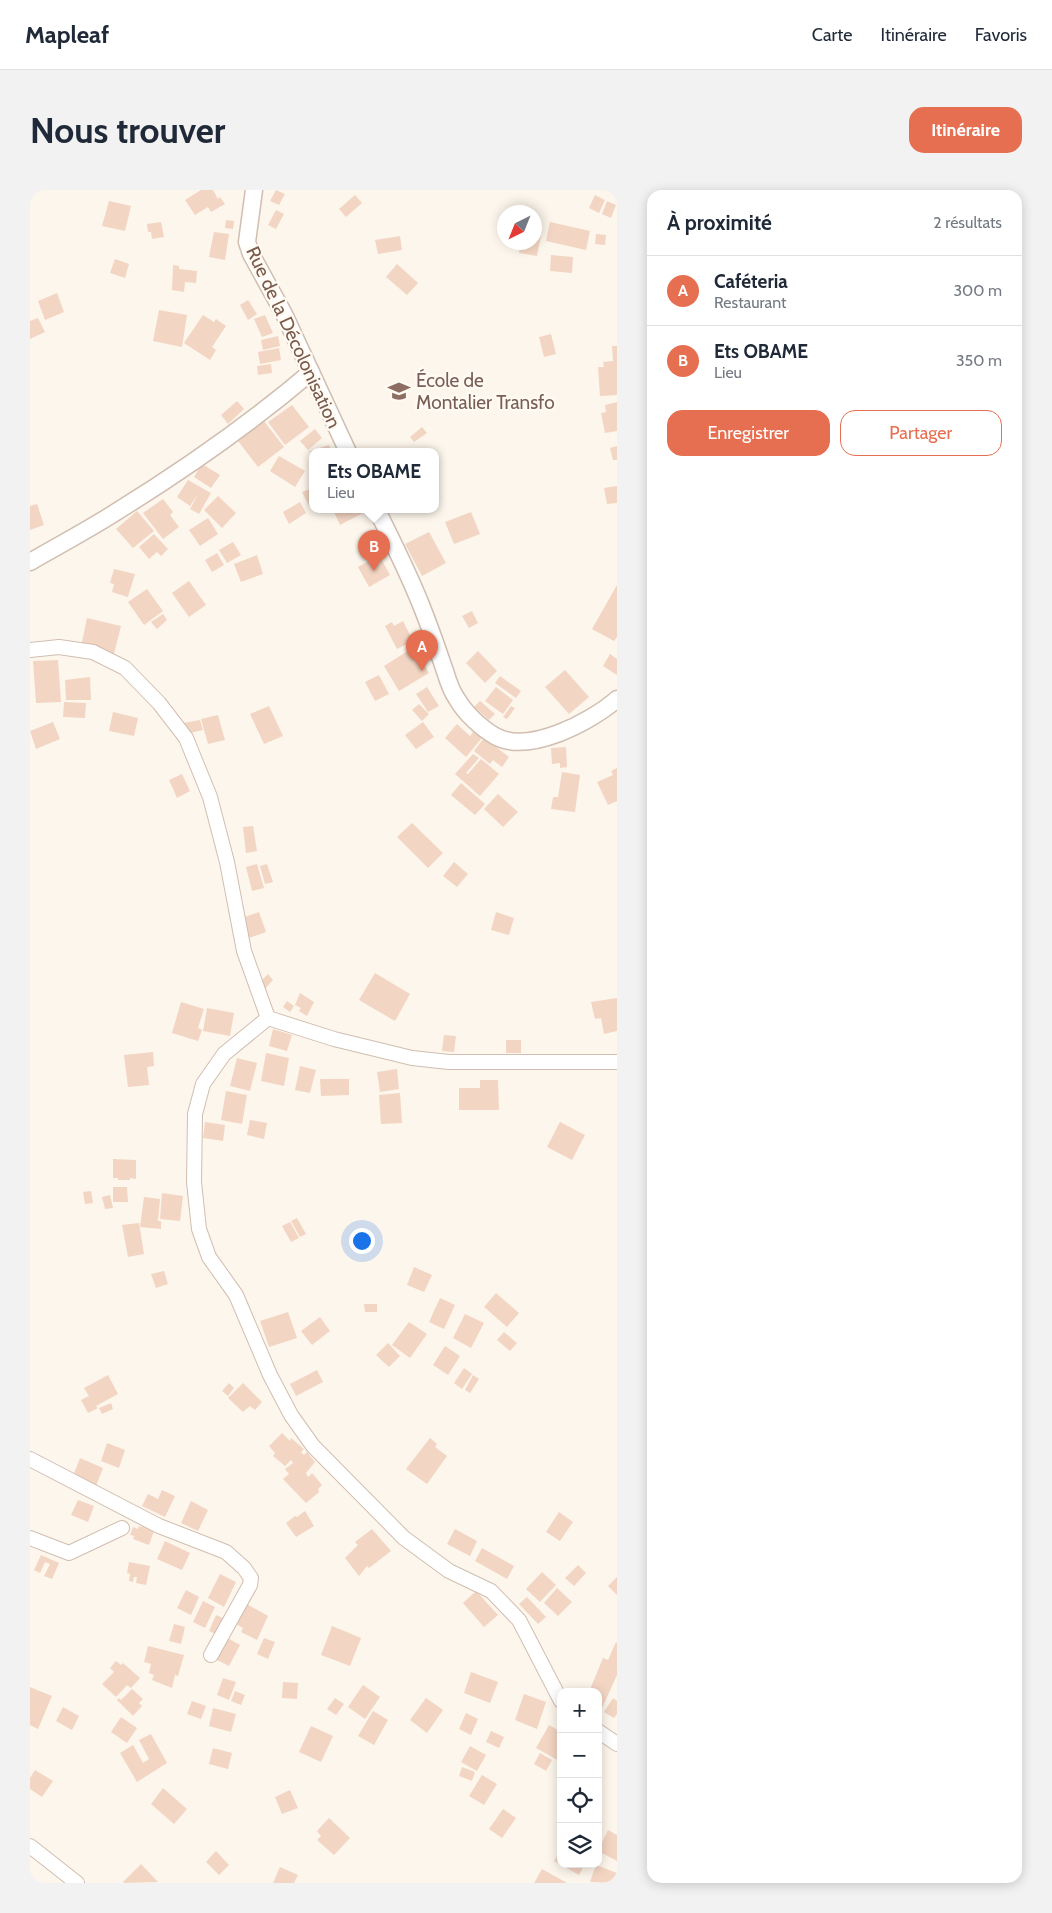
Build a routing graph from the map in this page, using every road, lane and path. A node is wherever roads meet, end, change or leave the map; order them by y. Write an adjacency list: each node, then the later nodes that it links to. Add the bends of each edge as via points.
1 (254, 190): 2 (street, Rue de la Décolonisation, via 247,242)
2 (311, 372): 3 (street, Rue de la Décolonisation); 5 (street, via 247,424 199,457 116,512)
3 (346, 448)
4 (378, 513): 7 (street, via 424,611 450,686 457,700 486,730 508,740 550,736 581,724)
5 (30, 562)
6 (30, 650): 8 (street, via 59,647 93,652 125,668 159,703 186,738 210,797 227,862 244,951)
7 (617, 699)
8 (268, 1018): 9 (street, via 334,1039 412,1058 449,1062); 14 (street, via 224,1054 203,1084 195,1114 194,1182 198,1228 209,1257 236,1295 270,1375 291,1415 313,1446 404,1538 449,1571 490,1590 519,1620)
9 (617, 1062)
10 (30, 1458): 13 (street, via 159,1526 226,1552 244,1568 251,1578 250,1585)
11 (122, 1528): 12 (street, via 69,1552)
12 (30, 1538)
13 (211, 1655)
14 (557, 1693)
15 (601, 1733): 16 (street)
16 (617, 1744)
17 (30, 1846): 18 (street)
18 (77, 1883)

